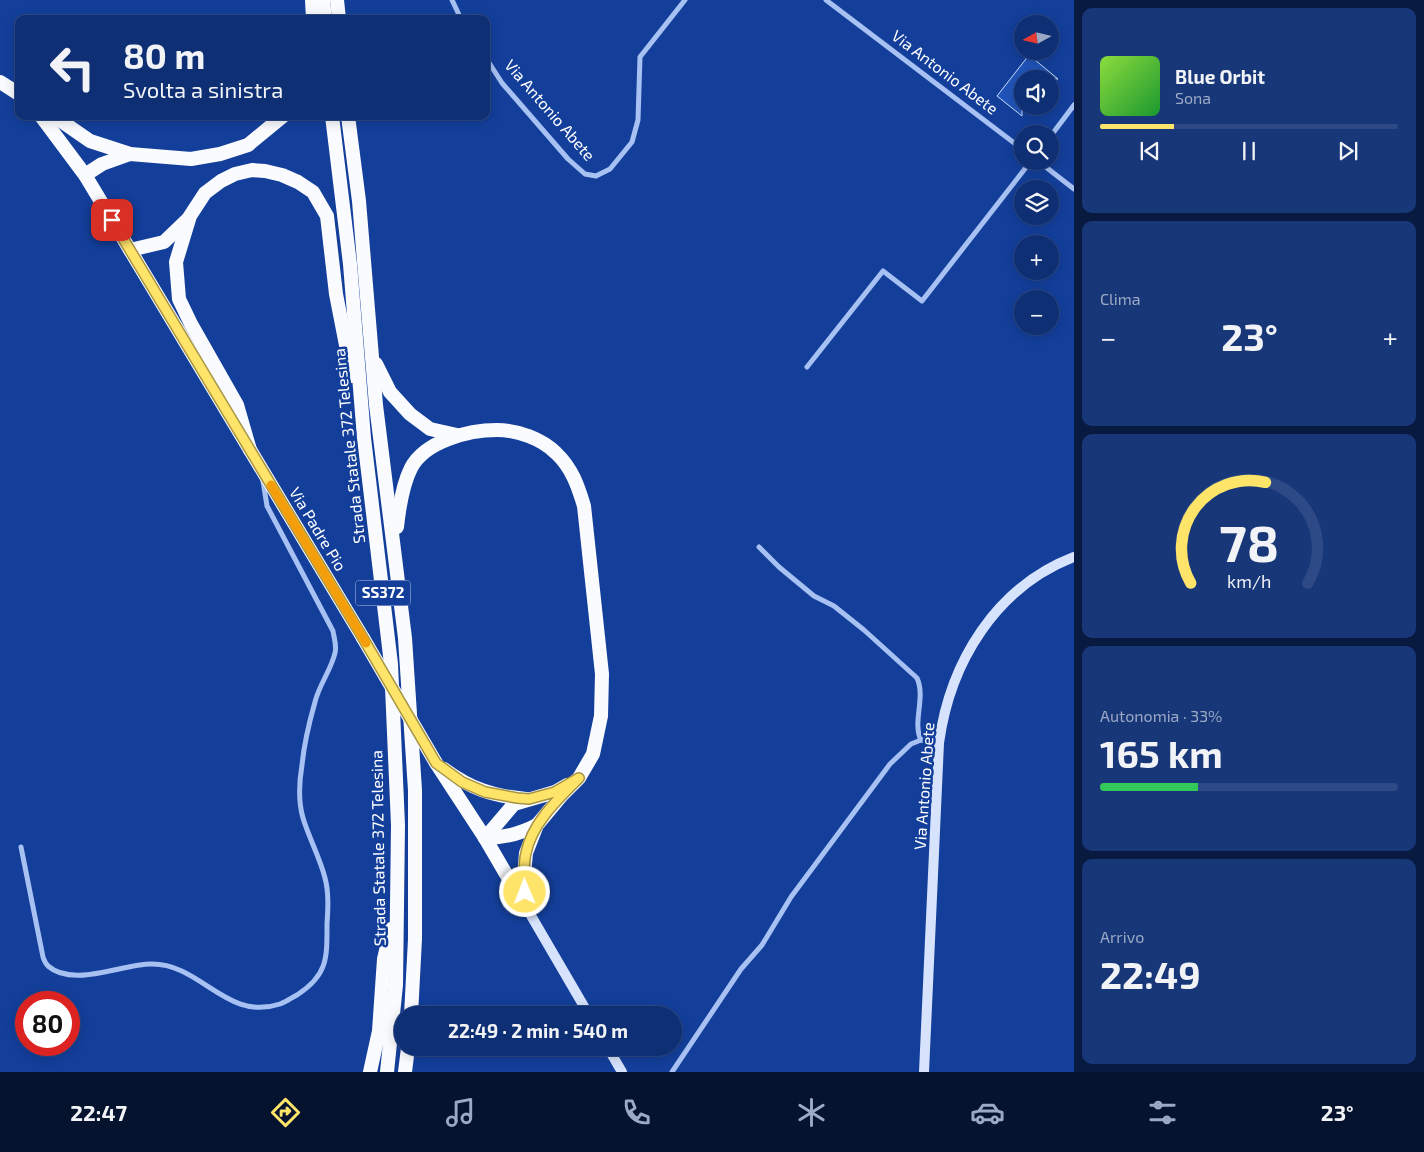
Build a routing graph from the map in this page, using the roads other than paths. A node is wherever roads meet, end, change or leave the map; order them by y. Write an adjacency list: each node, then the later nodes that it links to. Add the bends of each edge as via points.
1 (312, 0): 7 (highway)
2 (323, 0): 8 (highway)
3 (337, 0): 9 (highway)
4 (452, 0): 10 (street)
5 (685, 0): 11 (street, Via Antonio Abete, via 640,57 638,120 632,142 610,169 596,176 585,174 568,158 502,83)
6 (826, 0): 21 (street, Via Antonio Abete)
7 (313, 15)
8 (324, 15)
9 (339, 15)
10 (459, 15)
11 (490, 64)
12 (0, 82): 13 (highway)
13 (15, 91)
14 (1074, 105): 20 (street)
15 (44, 120): 25 (highway, Via Padre Pio)
16 (60, 120): 22 (highway, via 90,141)
17 (278, 120): 22 (highway, via 248,145 220,154 191,159)
18 (332, 120): 32 (highway, Strada Statale 372 Telesina / SS372, via 350,264)
19 (349, 120): 29 (highway, Strada Statale 372 Telesina / SS372)
20 (1059, 125)
21 (1014, 143)
22 (130, 154): 25 (highway, via 102,164)
23 (1024, 170): 30 (street, via 922,301 883,270)
24 (1050, 170): 26 (street)
25 (85, 175): 28 (highway, Via Padre Pio)
26 (1074, 189)
27 (190, 216): 28 (highway, via 164,242); 32 (highway, via 205,193 221,181 252,170 282,174 313,192 327,216 336,294); 33 (highway, via 176,262 179,299 237,405)
28 (130, 250): 33 (highway, Via Padre Pio)
29 (373, 357): 31 (highway, via 390,392 410,414 430,429); 36 (highway, Strada Statale 372 Telesina / SS372)
30 (807, 367)
31 (458, 435): 36 (highway, via 424,453 411,468 400,502); 41 (highway, via 498,430 518,432 538,440 556,452 578,486 584,506 602,674 602,716 593,754)
32 (364, 438): 46 (highway, Strada Statale 372 Telesina / SS372, via 391,664 398,825)
33 (250, 450): 34 (highway, Via Padre Pio)
34 (261, 468): 40 (highway, Via Padre Pio, bridge); 45 (street, via 267,506 333,631 335,644 335,653 315,701 299,795 302,816 328,895 327,953 322,971 311,986 282,1003 266,1008 232,1002 180,970 161,964 142,964 87,975 61,973 48,966 43,957)
35 (759, 547): 38 (street, via 814,596 834,606 864,630 917,678 921,687 918,733)
36 (395, 551): 48 (highway, Strada Statale 372 Telesina / SS372, via 405,638 415,790)
37 (1074, 557): 39 (main road, Via Antonio Abete, via 1039,573 1022,586 984,628 959,669 942,718)
38 (921, 740): 39 (street); 56 (street, via 890,764 791,897 762,945 741,969)
39 (939, 743): 57 (main road, Via Antonio Abete)
40 (436, 763): 42 (highway, via 462,782 485,792); 44 (highway, Via Padre Pio)
41 (579, 778): 42 (highway, via 555,792); 43 (highway)
42 (529, 799): 44 (highway, via 514,804)
43 (537, 825): 44 (highway, via 502,838); 47 (highway, via 526,852)
44 (485, 838): 47 (highway, Via Padre Pio)
45 (20, 847)
46 (397, 901): 52 (highway, via 384,959 379,1032); 53 (highway, Strada Statale 372 Telesina / SS372, via 396,985)
47 (526, 908): 49 (main road, Via Padre Pio)
48 (411, 1006)
49 (584, 1006)
50 (407, 1056): 54 (highway)
51 (613, 1056): 55 (main road)
52 (370, 1072)
53 (387, 1072)
54 (405, 1072)
55 (622, 1072)
56 (672, 1072)
57 (924, 1072)

